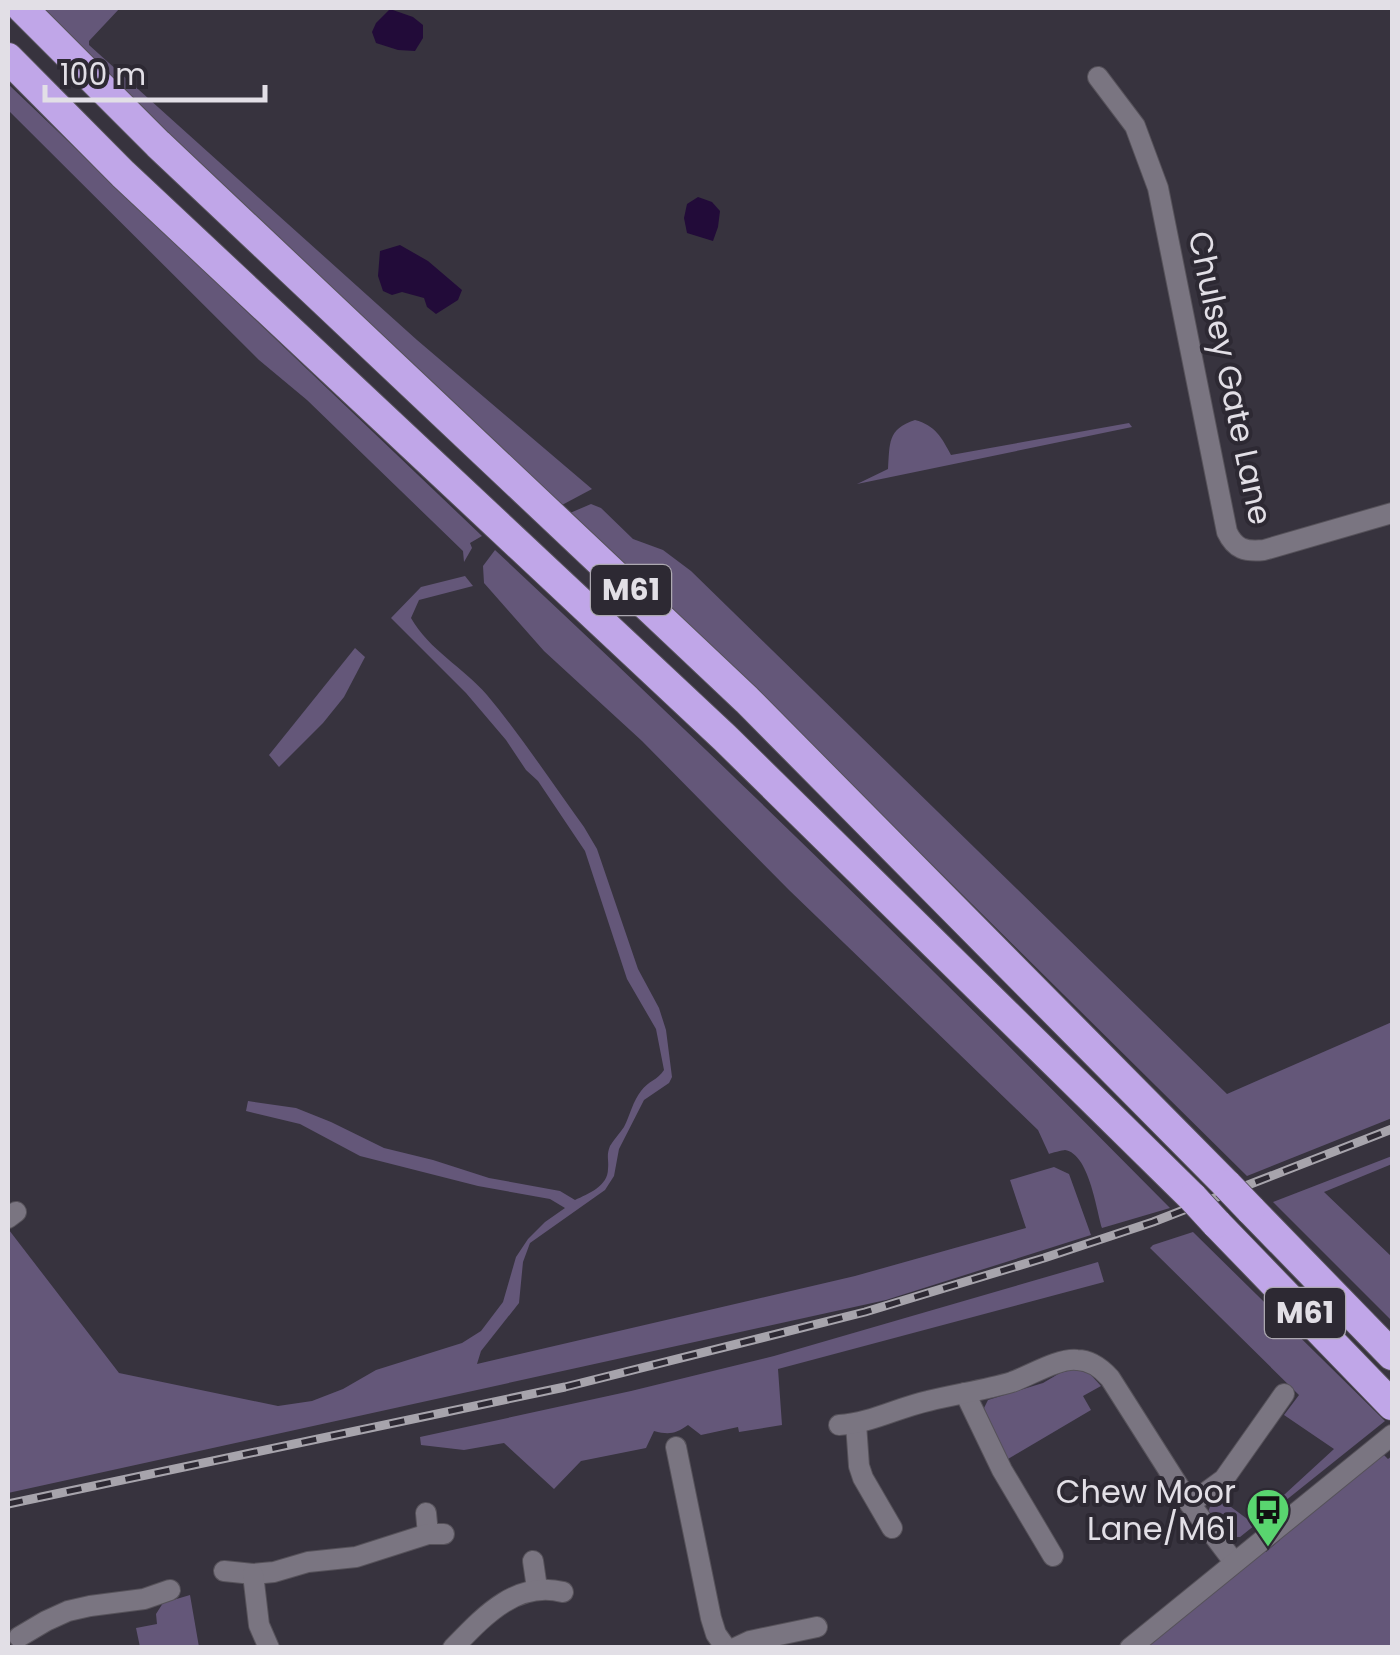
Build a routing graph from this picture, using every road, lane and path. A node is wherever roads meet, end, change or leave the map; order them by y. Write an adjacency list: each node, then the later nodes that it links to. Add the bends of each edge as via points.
1 (22, 8): 5 (highway, M61, bridge, via 747,700)
2 (8, 58): 8 (highway, M61, bridge, via 123,174 725,738 1193,1198)
3 (1098, 77): 4 (street, Chulsey Gate Lane, via 1135,126 1158,188 1231,541 1243,550 1264,550)
4 (1392, 513)
5 (1392, 1355)
6 (966, 1393): 11 (street, via 1063,1361 1092,1363 1110,1378); 13 (street, via 847,1424 863,1478); 14 (street)
7 (1284, 1394): 11 (street, via 1239,1444 1224,1479)
8 (1392, 1405)
9 (1392, 1435): 18 (street)
10 (675, 1441): 28 (street, via 711,1618)
11 (1190, 1504): 18 (street)
12 (433, 1527): 20 (street, via 356,1557)
13 (892, 1528)
14 (1041, 1536): 15 (street); 16 (street)
15 (1022, 1548)
16 (1052, 1556)
17 (533, 1561): 21 (street)
18 (1234, 1562): 30 (street)
19 (224, 1571): 20 (street)
20 (253, 1574): 26 (street)
21 (537, 1588): 23 (street); 27 (street, via 485,1614)
22 (170, 1590): 25 (street, via 146,1608 90,1606)
23 (563, 1592)
24 (817, 1626): 29 (street)
25 (16, 1636)
26 (269, 1648)
27 (453, 1648)
28 (726, 1648)
29 (736, 1648)
30 (1130, 1648)

